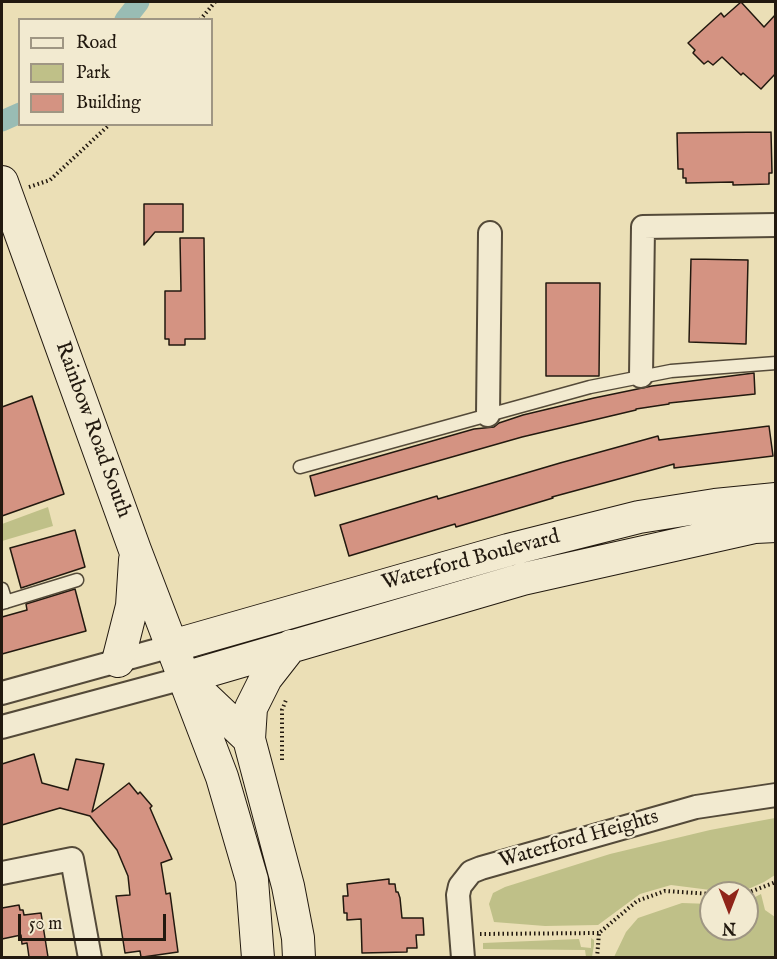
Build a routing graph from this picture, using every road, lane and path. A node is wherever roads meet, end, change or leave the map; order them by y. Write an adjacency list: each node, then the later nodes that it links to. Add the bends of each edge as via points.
1 (215, 2): 2 (path)
2 (202, 18)
3 (108, 126): 4 (path, via 50,180)
4 (4, 188): 13 (main road, Rainbow Road South)
5 (776, 225): 8 (street, via 643,227)
6 (490, 233): 9 (street)
7 (776, 363): 8 (lane)
8 (641, 376): 9 (lane)
9 (488, 415): 10 (lane)
10 (300, 467)
11 (776, 499): 17 (main road, Waterford Boulevard, via 639,517 508,550)
12 (776, 526): 18 (main road, Waterford Boulevard, via 755,527 523,579)
13 (135, 550): 17 (main road, Rainbow Road South); 19 (main road, via 132,606)
14 (76, 580): 16 (lane)
15 (2, 589): 16 (lane)
16 (4, 602)
17 (172, 646): 19 (street); 20 (main road, Rainbow Road South)
18 (291, 646): 20 (main road, Waterford Boulevard); 24 (main road, via 266,678 251,708)
19 (118, 661): 21 (street)
20 (184, 678): 23 (street); 24 (main road, Rainbow Road South); 34 (main road, Rainbow Road South, via 222,777 252,880)
21 (2, 693)
22 (287, 695): 25 (path, via 282,710)
23 (2, 727)
24 (249, 739): 35 (main road, via 288,886)
25 (283, 765)
26 (776, 795): 36 (street, Waterford Heights, via 696,807 471,872 458,895)
27 (2, 873): 33 (street, via 72,859)
28 (776, 882): 29 (path)
29 (759, 888)
30 (699, 893): 31 (path, via 665,891 637,901)
31 (599, 933): 32 (path); 37 (path)
32 (480, 934)
33 (90, 957)
34 (258, 957)
35 (299, 957)
36 (463, 957)
37 (597, 957)

